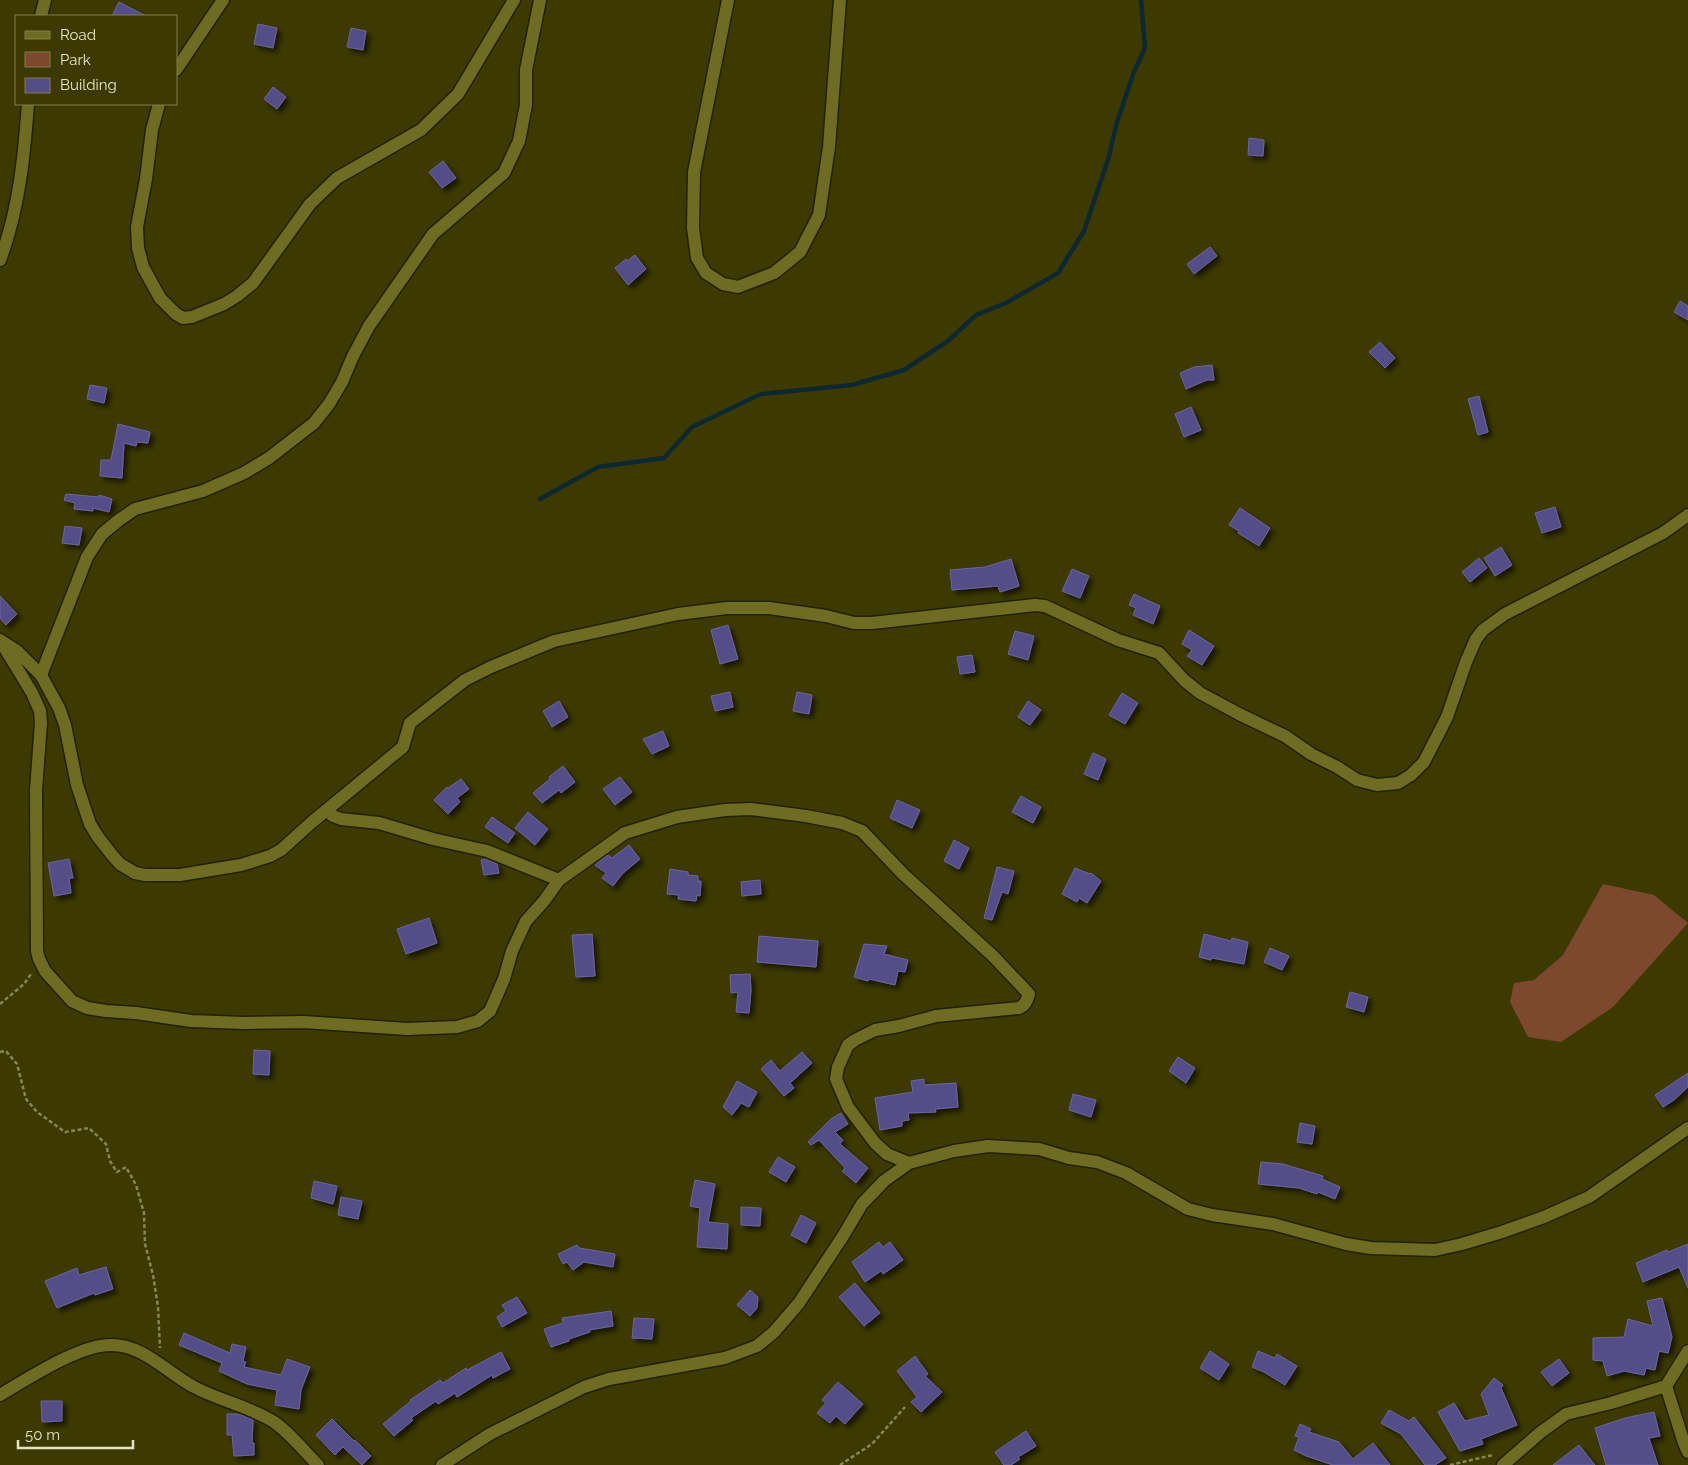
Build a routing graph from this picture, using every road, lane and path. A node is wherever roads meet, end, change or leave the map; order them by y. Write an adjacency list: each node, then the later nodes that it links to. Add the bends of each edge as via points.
1 (45, 0): 7 (street)
2 (223, 0): 8 (street)
3 (514, 0): 10 (street, via 458,94 421,130 337,178 310,204 253,283 224,304 192,317 183,318 176,314 160,298 143,268 138,248 137,228)
4 (540, 0): 14 (street, via 526,70 526,105 519,141 504,173 433,234 369,326 342,382 314,423 270,458 244,473 203,492 135,509 102,534 87,557)
5 (728, 0): 6 (street, via 694,172 694,228 697,258 706,273 723,284 738,287 774,273 800,252 819,215 829,147)
6 (840, 0)
7 (41, 15)
8 (178, 67)
9 (28, 105): 11 (street, via 14,212)
10 (159, 105)
11 (0, 260)
12 (1688, 515): 15 (street, via 1663,533 1505,614 1483,630 1476,639 1424,762 1398,783 1377,785 1357,780 1285,736 1200,693 1159,653 1118,640 1045,606 872,623 854,623 770,608 727,608 678,614 554,641 465,680 410,723 404,747)
13 (0, 640): 14 (street, via 17,650); 17 (street, via 32,693 42,724 36,790)
14 (41, 675): 15 (street, via 65,725 77,785 90,824 112,855 131,871 145,875 180,875 254,862 277,852)
15 (327, 810): 16 (street, via 341,819 379,823 487,851)
16 (559, 880): 17 (street, via 526,921 490,1011 478,1021 457,1027 407,1029 304,1022 191,1021 106,1012 72,1001); 21 (street, via 625,833 677,817 751,809 842,823 862,831 1029,994 1023,1006 1018,1008 936,1016 876,1030 848,1045 836,1079 848,1107 881,1149)
17 (39, 959): 18 (path, via 24,984)
18 (0, 1004)
19 (0, 1052): 23 (path, via 6,1051 17,1064 26,1099 37,1112 66,1132 90,1128 106,1144 117,1172 126,1167 136,1185 144,1213 145,1244 158,1307)
20 (1688, 1128): 21 (street, via 1589,1197 1502,1232 1435,1250 1370,1248 1273,1224 1188,1209 1126,1173 1096,1162 1039,1149 988,1146)
21 (909, 1163): 30 (street, via 862,1204 799,1302 758,1346 725,1358 608,1379 584,1387 490,1434)
22 (1688, 1351): 24 (street)
23 (161, 1367): 25 (street, via 132,1348 103,1345 41,1371); 29 (street, via 194,1388 263,1415)
24 (1666, 1386): 27 (street, via 1566,1414); 28 (street)
25 (0, 1395)
26 (905, 1408): 31 (path, via 872,1444)
27 (1521, 1449): 32 (path); 33 (street)
28 (1688, 1452)
29 (318, 1465)
30 (442, 1465)
31 (840, 1465)
32 (1450, 1465)
33 (1503, 1465)

